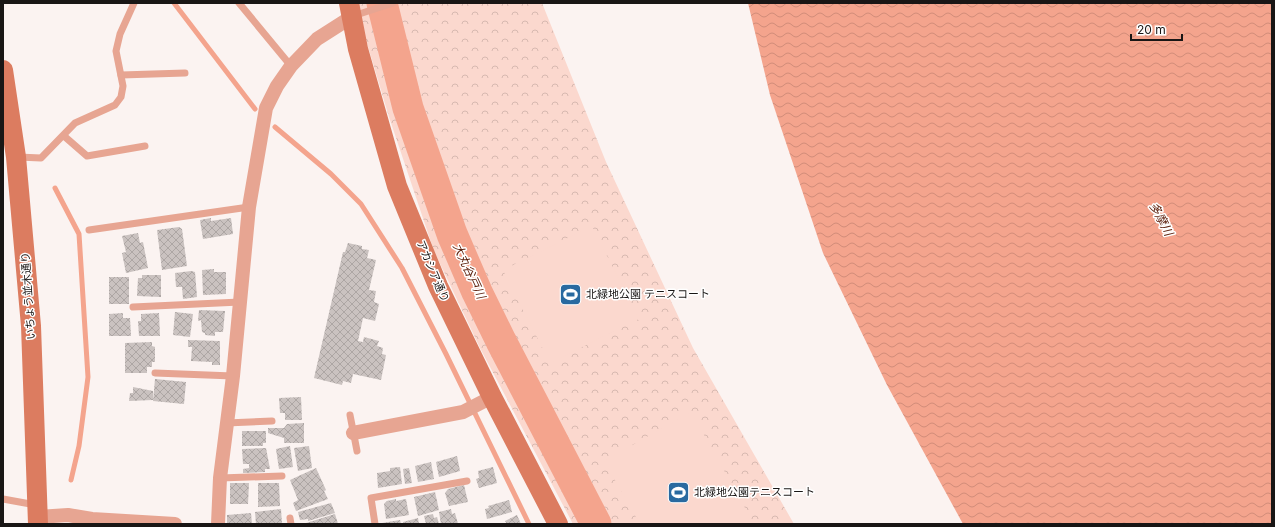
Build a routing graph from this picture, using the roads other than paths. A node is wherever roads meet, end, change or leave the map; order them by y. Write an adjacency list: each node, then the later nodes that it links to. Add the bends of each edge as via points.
1 (134, 3): 8 (lane, via 120,34 116,51)
2 (239, 3): 5 (lane)
3 (393, 3): 4 (lane)
4 (351, 9): 5 (street, via 317,39); 18 (street, アカシア通り, via 358,49 397,186)
5 (292, 66): 12 (street, via 277,86 266,108)
6 (3, 70): 11 (street, いちょう並木通り)
7 (185, 73): 8 (lane)
8 (121, 75): 9 (lane, via 122,97 115,105 75,123)
9 (64, 136): 10 (lane, via 87,156); 11 (lane, via 41,158)
10 (146, 146)
11 (16, 157): 28 (street, いちょう並木通り, via 30,326)
12 (249, 208): 13 (lane); 14 (street)
13 (89, 230)
14 (240, 302): 15 (lane); 17 (street)
15 (133, 307)
16 (155, 374): 17 (lane)
17 (233, 376): 21 (street)
18 (487, 399): 22 (street, via 463,412); 32 (street, アカシア通り)
19 (350, 415): 22 (lane)
20 (272, 422): 21 (lane)
21 (226, 423): 25 (street)
22 (353, 433): 23 (lane)
23 (357, 451)
24 (282, 476): 25 (lane)
25 (220, 478): 30 (street)
26 (467, 481): 31 (lane, via 371,498)
27 (3, 499): 28 (lane)
28 (38, 515): 29 (street)
29 (175, 524)
30 (218, 524)
31 (374, 524)
32 (558, 524)

